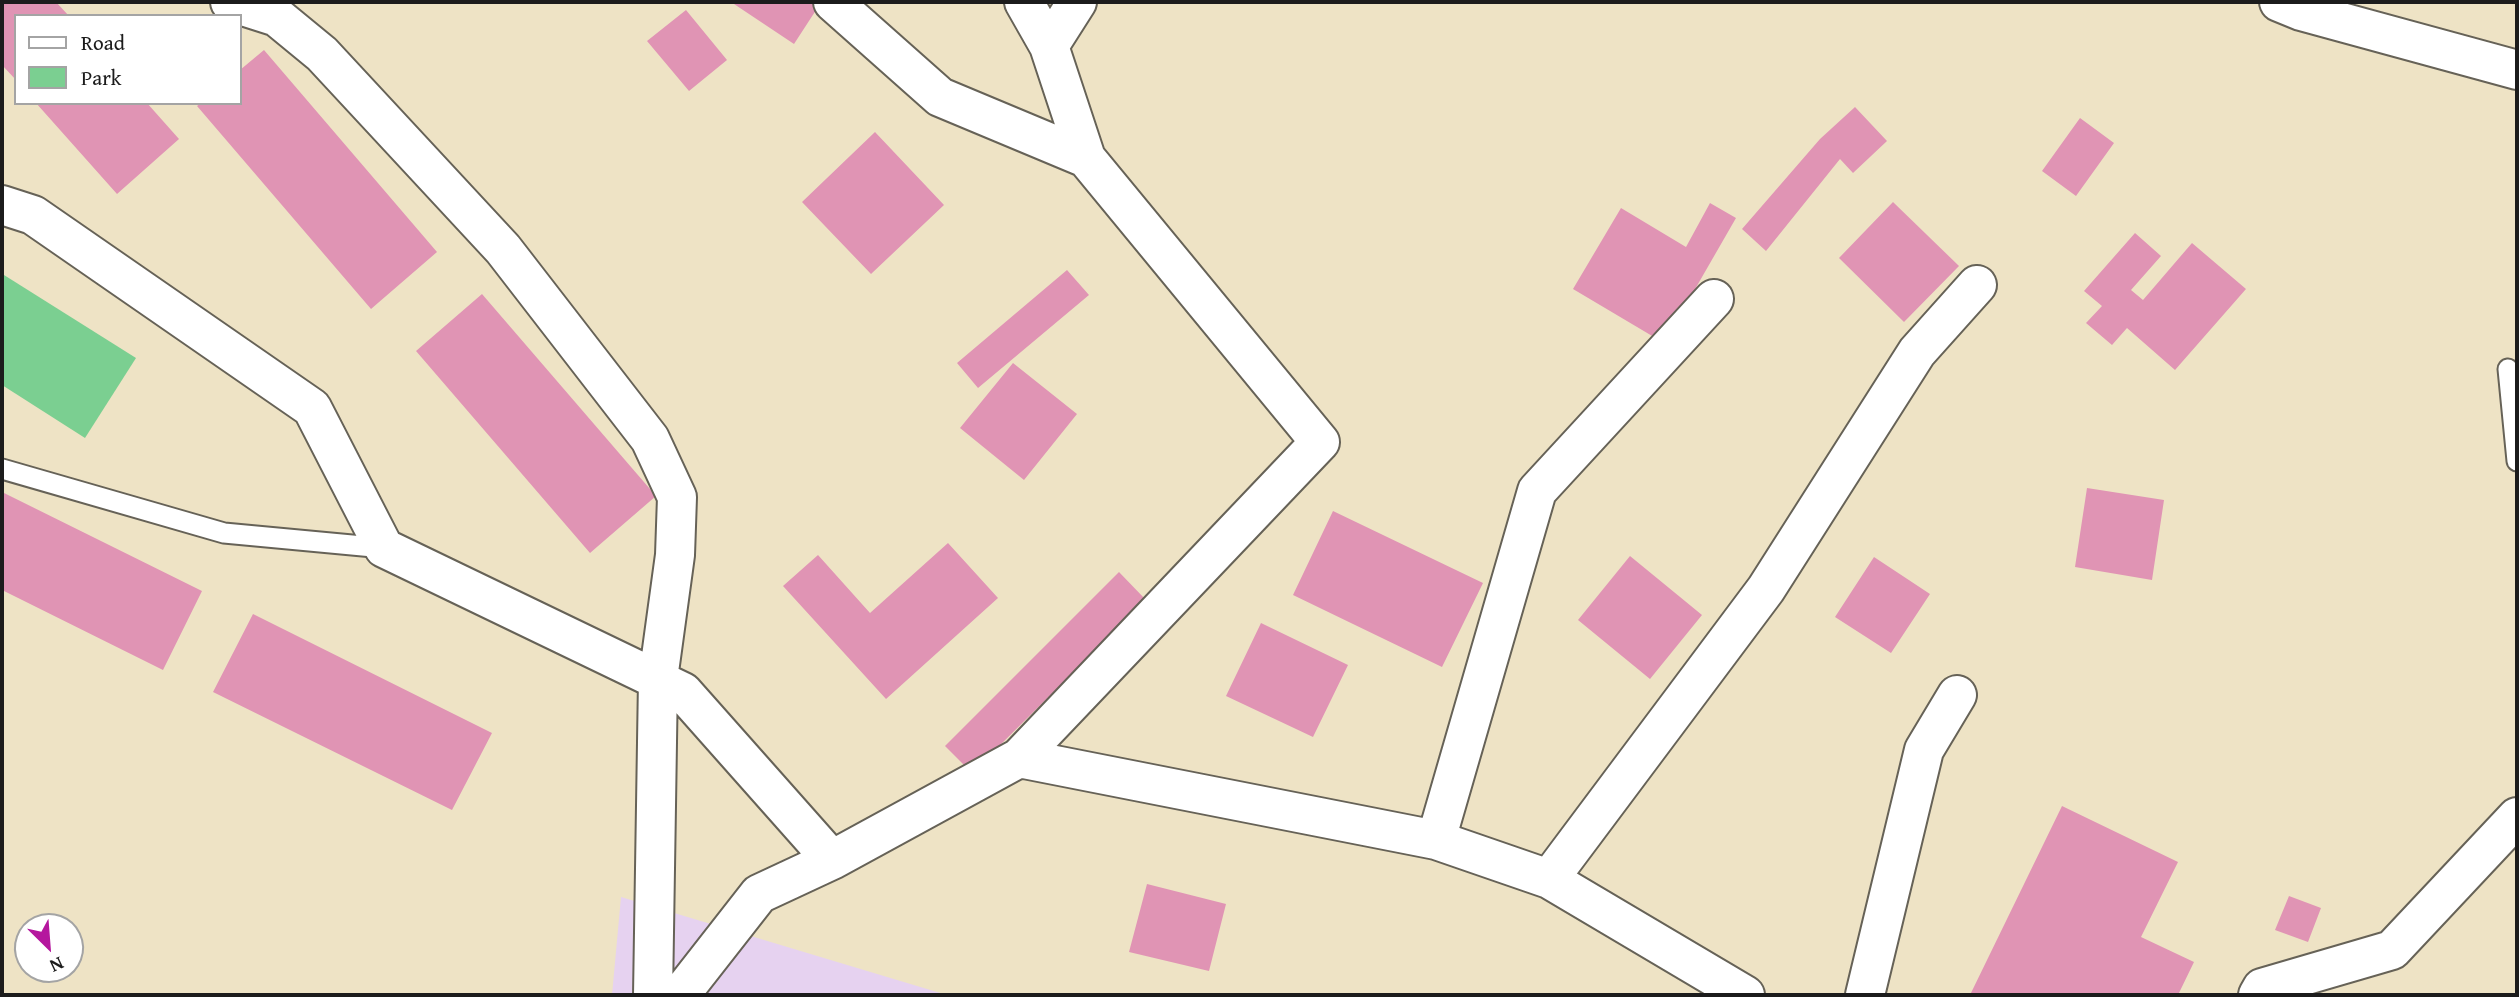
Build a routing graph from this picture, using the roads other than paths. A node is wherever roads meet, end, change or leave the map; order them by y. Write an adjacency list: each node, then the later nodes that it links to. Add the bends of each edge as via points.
1 (230, 2): 16 (street, via 277,18 322,54 503,249 650,439 677,497 676,555)
2 (833, 2): 8 (street, via 940,97)
3 (1024, 2): 6 (street)
4 (1077, 2): 6 (street)
5 (2279, 2): 7 (street)
6 (1049, 46): 8 (street)
7 (2517, 70)
8 (1086, 158): 18 (street, via 1320,442)
9 (2, 205): 15 (street, via 33,215 312,408)
10 (1977, 285): 22 (street, via 1917,352 1766,589)
11 (1714, 299): 20 (street, via 1537,491)
12 (2508, 369): 13 (lane)
13 (2517, 461)
14 (2, 469): 15 (lane, via 224,533)
15 (383, 548): 16 (street)
16 (658, 680): 21 (street, via 683,692); 23 (street)
17 (1957, 695): 26 (street, via 1924,750)
18 (1019, 758): 20 (street); 21 (street)
19 (2517, 817): 27 (street, via 2392,950 2262,988)
20 (1436, 840): 22 (street)
21 (832, 860): 24 (street, via 760,894)
22 (1549, 879): 25 (street)
23 (653, 995)
24 (680, 995)
25 (1745, 995)
26 (1865, 995)
27 (2258, 995)

